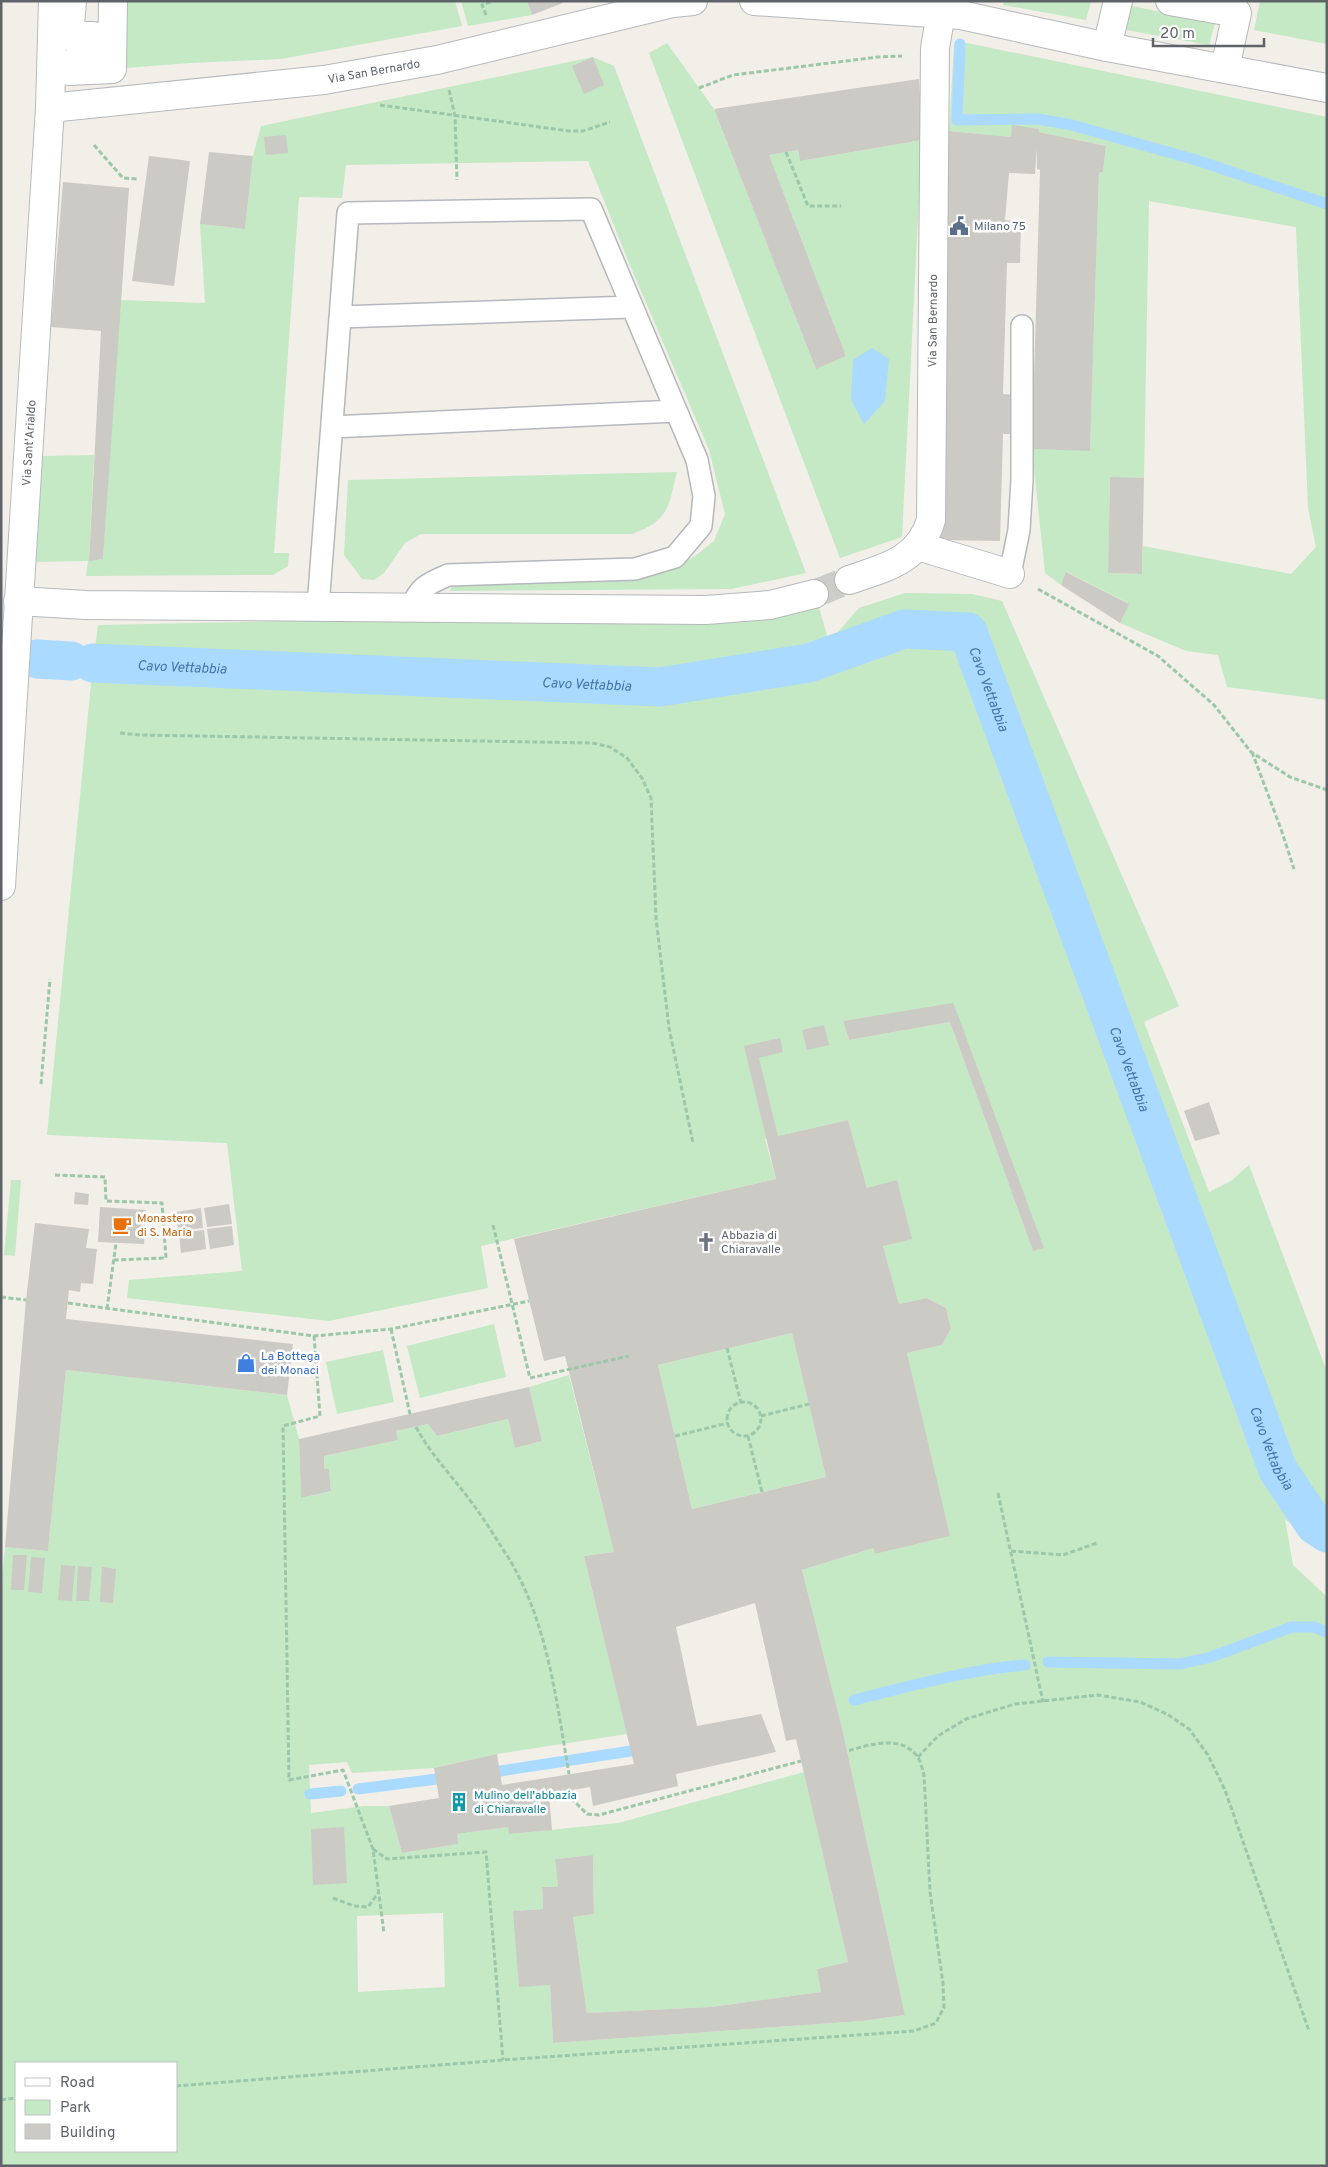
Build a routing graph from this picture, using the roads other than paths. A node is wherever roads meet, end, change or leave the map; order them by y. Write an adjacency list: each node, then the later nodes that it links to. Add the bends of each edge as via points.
1 (53, 1): 13 (street, Via Sant'Arialdo)
2 (72, 1): 3 (street, via 69,36 93,36 93,64 69,64 69,72 112,69)
3 (113, 1)
4 (693, 1): 13 (street, Via San Bernardo, via 673,3 437,60 343,77)
5 (754, 1): 8 (street)
6 (1118, 1): 10 (street)
7 (1170, 1): 11 (street, via 1237,12)
8 (941, 7): 9 (street); 19 (street, Via San Bernardo, via 935,48 931,520 928,532)
9 (991, 11): 10 (street)
10 (1107, 46): 11 (street)
11 (1225, 68): 12 (street)
12 (1327, 88)
13 (50, 108): 23 (street, Via Sant'Arialdo)
14 (631, 307): 15 (lane); 15 (lane, via 591,209 348,213); 17 (lane)
15 (340, 317): 18 (lane)
16 (1022, 326): 20 (lane, via 1022,480 1019,530)
17 (676, 411): 18 (lane); 25 (lane, via 696,460 704,496 701,526 675,557 634,569 448,575 428,583 415,597)
18 (332, 427): 24 (lane)
19 (918, 546): 20 (street); 21 (street, Via San Bernardo, via 905,558)
20 (1010, 574)
21 (849, 580)
22 (814, 594): 25 (street, via 770,605 706,610)
23 (18, 601): 24 (street, via 86,605); 26 (street, Via Sant'Arialdo)
24 (318, 607): 25 (street)
25 (412, 609)
26 (1, 886)

